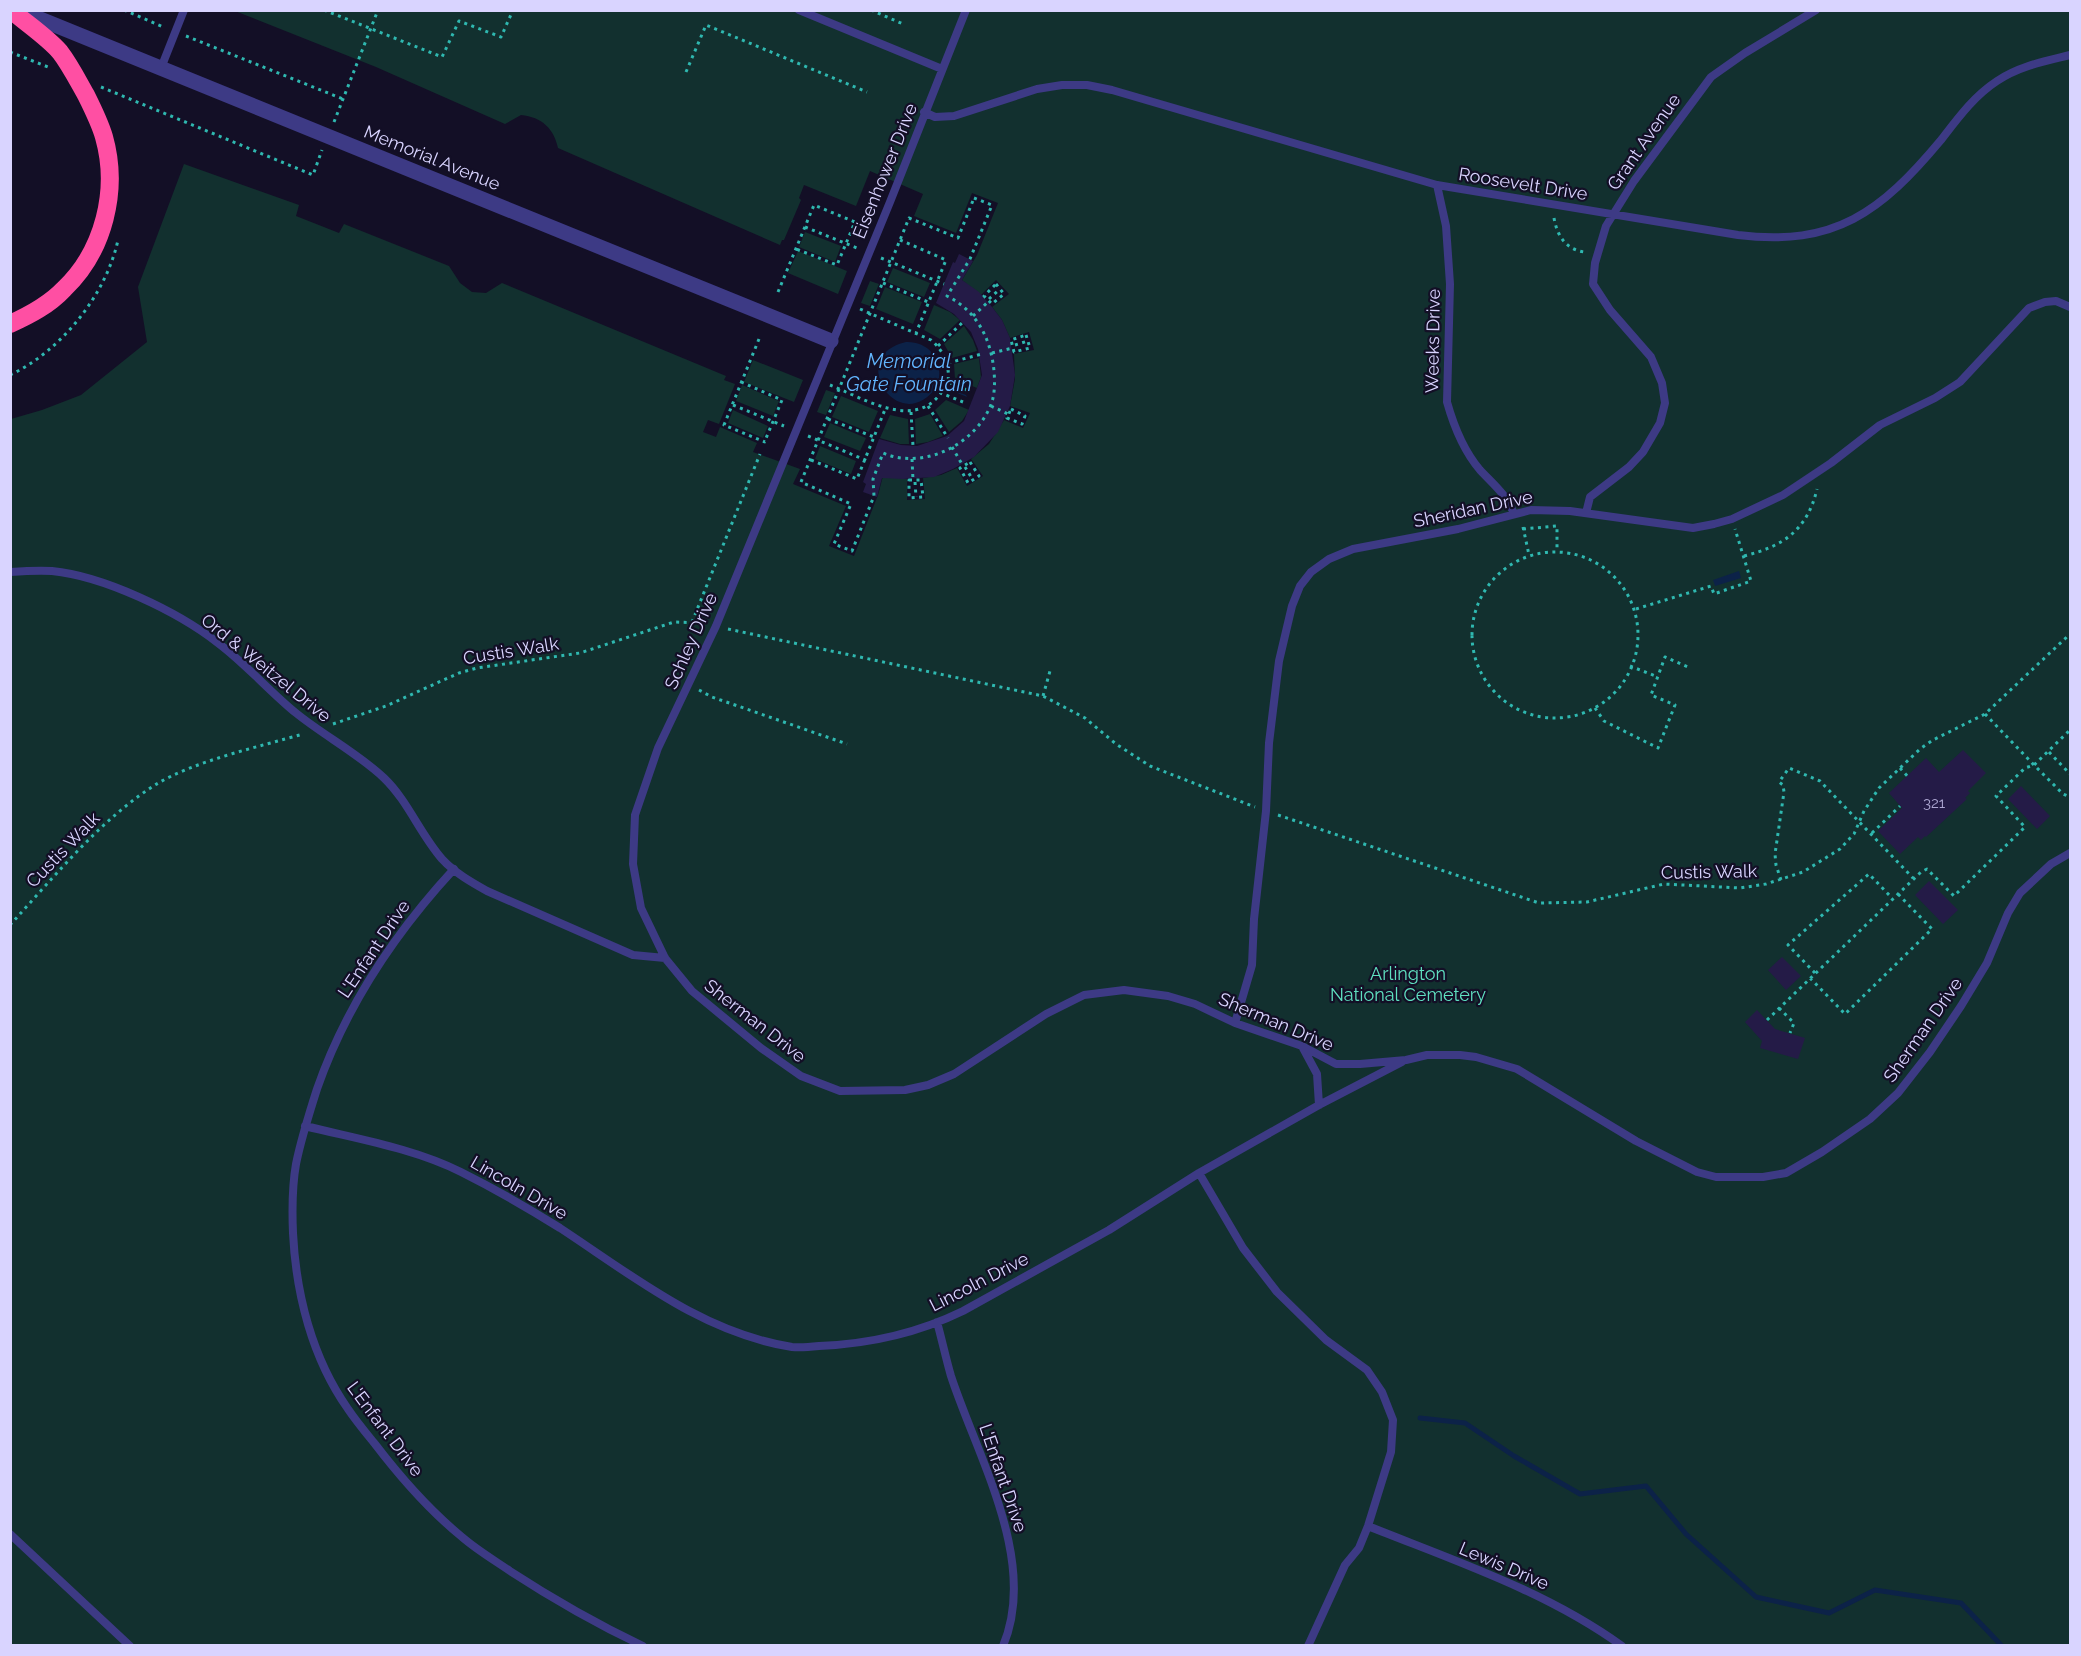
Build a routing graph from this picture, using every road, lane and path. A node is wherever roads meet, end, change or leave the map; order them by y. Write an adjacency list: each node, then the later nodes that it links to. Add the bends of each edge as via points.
1 (11, 10): 49 (highway, via 59,51 77,77 104,137 109,190 98,242 75,278 41,308)
2 (18, 10): 18 (street, Memorial Avenue)
3 (124, 10): 14 (path)
4 (184, 10): 14 (lane)
5 (324, 10): 13 (path)
6 (378, 10): 13 (path)
7 (513, 10): 13 (path, via 501,37 459,21 442,57)
8 (799, 10): 19 (lane)
9 (870, 10): 12 (path)
10 (966, 10): 19 (lane, Eisenhower Drive)
11 (1816, 10): 28 (lane, Grant Avenue, via 1711,77)
12 (903, 24)
13 (371, 29): 23 (path)
14 (176, 32): 18 (lane); 23 (path)
15 (10, 51): 17 (path)
16 (2070, 55): 28 (lane, Roosevelt Drive, via 2037,63 2000,79 1973,101 1888,197 1830,229 1809,235 1764,238)
17 (45, 66)
18 (161, 68): 52 (street, Memorial Avenue)
19 (942, 69): 25 (lane, Eisenhower Drive)
20 (686, 72): 22 (path, via 706,25)
21 (104, 88): 26 (path, via 313,175)
22 (867, 92)
23 (343, 99): 24 (path)
24 (338, 112)
25 (924, 112): 27 (lane, Roosevelt Drive, via 935,117 954,117 1037,89 1087,85); 52 (lane, Eisenhower Drive)
26 (318, 161)
27 (1437, 185): 28 (lane, Roosevelt Drive); 89 (lane, Weeks Drive, via 1446,226 1450,284 1449,411 1465,448 1509,501)
28 (1613, 214): 35 (lane, Grant Avenue)
29 (1554, 219): 35 (path, via 1558,234 1567,245)
30 (805, 227): 32 (path); 32 (path, via 814,205 855,222); 34 (path)
31 (900, 240): 37 (path); 38 (path, via 946,260); 47 (path, via 909,218 958,238 974,198 992,205 970,260 947,296)
32 (846, 243): 33 (path); 34 (path, via 837,265)
33 (857, 248)
34 (796, 249): 42 (path)
35 (1597, 255): 88 (lane, Grant Avenue, via 1593,284 1651,357 1665,403 1660,423 1643,452 1590,497)
36 (881, 258): 37 (path)
37 (891, 262): 38 (path); 39 (path)
38 (937, 282): 40 (path); 43 (path)
39 (883, 283): 43 (path); 46 (path)
40 (944, 284)
41 (1000, 289): 47 (path)
42 (778, 292)
43 (928, 302): 50 (path)
44 (2070, 307): 88 (lane, Sheridan Drive, via 2045,302 2029,308 1960,382 1880,425 1818,472 1759,507 1693,528)
45 (860, 309): 46 (path)
46 (870, 314): 50 (path); 61 (path)
47 (973, 316): 56 (path)
48 (963, 322): 54 (path)
49 (10, 324)
50 (916, 333): 54 (path)
51 (759, 339): 59 (path)
52 (831, 341): 130 (lane, Schley Drive, via 716,626 658,748 635,815 633,864 641,908)
53 (1029, 342): 55 (path); 55 (path, via 1030,348 1014,352); 55 (path, via 1026,335 1011,340)
54 (938, 346): 58 (path)
55 (1014, 346): 56 (path)
56 (992, 353): 66 (path, via 995,385)
57 (982, 354): 58 (path)
58 (948, 363): 62 (path, via 948,382)
59 (741, 382): 64 (path); 71 (path, via 782,400)
60 (830, 386): 61 (path)
61 (840, 389): 67 (path); 70 (path)
62 (967, 390)
63 (963, 402): 65 (path, via 941,393)
64 (733, 405): 71 (path); 71 (path, via 724,425 764,443)
65 (928, 406): 68 (path); 75 (path)
66 (991, 406): 69 (path); 78 (path, via 974,430)
67 (886, 407): 68 (path); 74 (path)
68 (911, 412): 77 (path)
69 (1009, 414): 69 (path, via 1011,409 1025,416 1022,424 1007,418)
70 (828, 419): 74 (path); 76 (path)
71 (773, 421): 72 (path)
72 (784, 426)
73 (808, 436): 76 (path)
74 (874, 438): 82 (path)
75 (948, 438)
76 (819, 440): 81 (path); 82 (path)
77 (913, 446)
78 (952, 447): 80 (path, via 934,456); 84 (path)
79 (760, 454): 96 (path)
80 (912, 459): 81 (path, via 883,453 873,479 874,496 852,551 834,544 851,504 801,482); 85 (path)
81 (811, 460): 82 (path, via 857,479)
82 (865, 460): 83 (path)
83 (870, 462)
84 (964, 466): 84 (path, via 973,480 979,476 970,462)
85 (914, 481): 87 (path); 87 (path, via 921,481 922,497); 87 (path, via 909,480 909,498)
86 (1817, 484): 93 (path, via 1809,510 1787,539 1771,549)
87 (916, 498)
88 (1586, 513): 89 (lane, Sheridan Drive, via 1531,510)
89 (1514, 514): 120 (lane, Sheridan Drive, via 1353,549 1324,562 1306,577 1292,606 1279,661)
90 (1736, 533): 93 (path)
91 (1557, 551): 92 (path); 92 (path, via 1557,525 1523,527); 95 (path, via 1581,555 1601,566 1621,584)
92 (1529, 555): 106 (path, via 1500,573 1481,597 1472,635 1477,664 1499,697 1526,714 1562,718)
93 (1744, 556): 95 (path, via 1751,581 1714,594 1711,586)
94 (10, 572): 124 (lane, Ord & Weitzel Drive, via 51,571 94,580 197,627 316,730 383,777 443,860)
95 (1636, 609): 100 (path, via 1640,634)
96 (692, 622): 97 (path, Custis Walk); 108 (path, Custis Walk, via 668,624 594,650 459,673 386,706)
97 (704, 623)
98 (726, 629): 105 (path)
99 (2070, 634): 107 (path, Custis Walk)
100 (1630, 666): 103 (path); 106 (path, via 1618,691)
101 (1688, 667): 103 (path, via 1665,657)
102 (1050, 670): 105 (path)
103 (1658, 676): 106 (path, via 1651,695 1676,705 1658,748 1604,722)
104 (698, 690): 111 (path)
105 (1043, 696): 118 (path, via 1085,718 1150,766)
106 (1595, 708)
107 (1985, 714): 113 (path); 114 (path, Custis Walk, via 1933,740)
108 (328, 726)
109 (2070, 730): 112 (path)
110 (306, 733): 129 (path, Custis Walk, via 192,768 155,785 108,823)
111 (847, 744)
112 (2048, 751): 113 (path); 115 (path)
113 (2034, 765): 117 (path); 125 (path, via 2025,768 1996,796 2025,827 1954,896 1927,869)
114 (1900, 768): 116 (path); 121 (path, Custis Walk, via 1879,789)
115 (2070, 774)
116 (1910, 779)
117 (2070, 797)
118 (1251, 806)
119 (1900, 806): 122 (path)
120 (1266, 811): 126 (path, Custis Walk, via 1539,903 1587,902 1664,884 1740,888); 135 (lane, Sheridan Drive, via 1252,965)
121 (1860, 823): 122 (path); 126 (path, Custis Walk, via 1834,853); 126 (path, via 1820,781 1789,768 1779,782 1784,792 1775,854)
122 (1872, 833): 125 (path)
123 (2070, 854): 138 (lane, Sherman Drive, via 2051,864 2020,893 1987,963 1961,1006 1898,1093 1870,1119 1786,1173 1763,1178 1716,1177 1697,1172 1636,1141 1516,1069 1460,1055 1426,1055)
124 (454, 869): 130 (lane, via 487,891 633,955); 140 (lane, L'Enfant Drive, via 407,924 366,983 328,1057)
125 (1913, 878): 127 (path)
126 (1781, 880)
127 (1897, 893): 128 (path); 132 (path, via 1932,929 1845,1014)
128 (1892, 898): 131 (path); 131 (path, via 1869,874 1788,945)
129 (10, 925)
130 (665, 958): 135 (lane, Sherman Drive, via 692,991 761,1048 801,1076 840,1091 905,1090 928,1085 954,1074 1046,1014 1084,995 1124,990 1168,996)
131 (1815, 973): 132 (path)
132 (1810, 978): 133 (path)
133 (1779, 1008): 134 (path); 136 (path, via 1794,1023)
134 (1767, 1020)
135 (1235, 1023): 137 (lane, Sherman Drive)
136 (1790, 1033)
137 (1302, 1046): 138 (lane, Sherman Drive, via 1336,1064); 139 (lane, via 1317,1074)
138 (1406, 1060): 139 (lane, Lincoln Drive)
139 (1319, 1105): 141 (lane, Lincoln Drive)
140 (305, 1126): 142 (lane, Lincoln Drive, via 420,1155 459,1171 558,1227 680,1307 736,1332 794,1347 834,1346 867,1343); 146 (lane, L'Enfant Drive, via 292,1203 297,1276 317,1351 347,1408 396,1472 464,1539 540,1591)
141 (1199, 1173): 142 (lane, Lincoln Drive, via 1109,1230); 143 (lane, via 1243,1248 1277,1292 1326,1340 1367,1370 1382,1392 1393,1420 1392,1444)
142 (937, 1323): 147 (lane, L'Enfant Drive, via 951,1375 1010,1544 1013,1592)
143 (1368, 1526): 148 (lane, via 1359,1548 1345,1565); 149 (lane, Lewis Drive, via 1546,1600)
144 (10, 1534): 145 (lane)
145 (130, 1646)
146 (643, 1646)
147 (1002, 1646)
148 (1308, 1646)
149 (1622, 1646)

